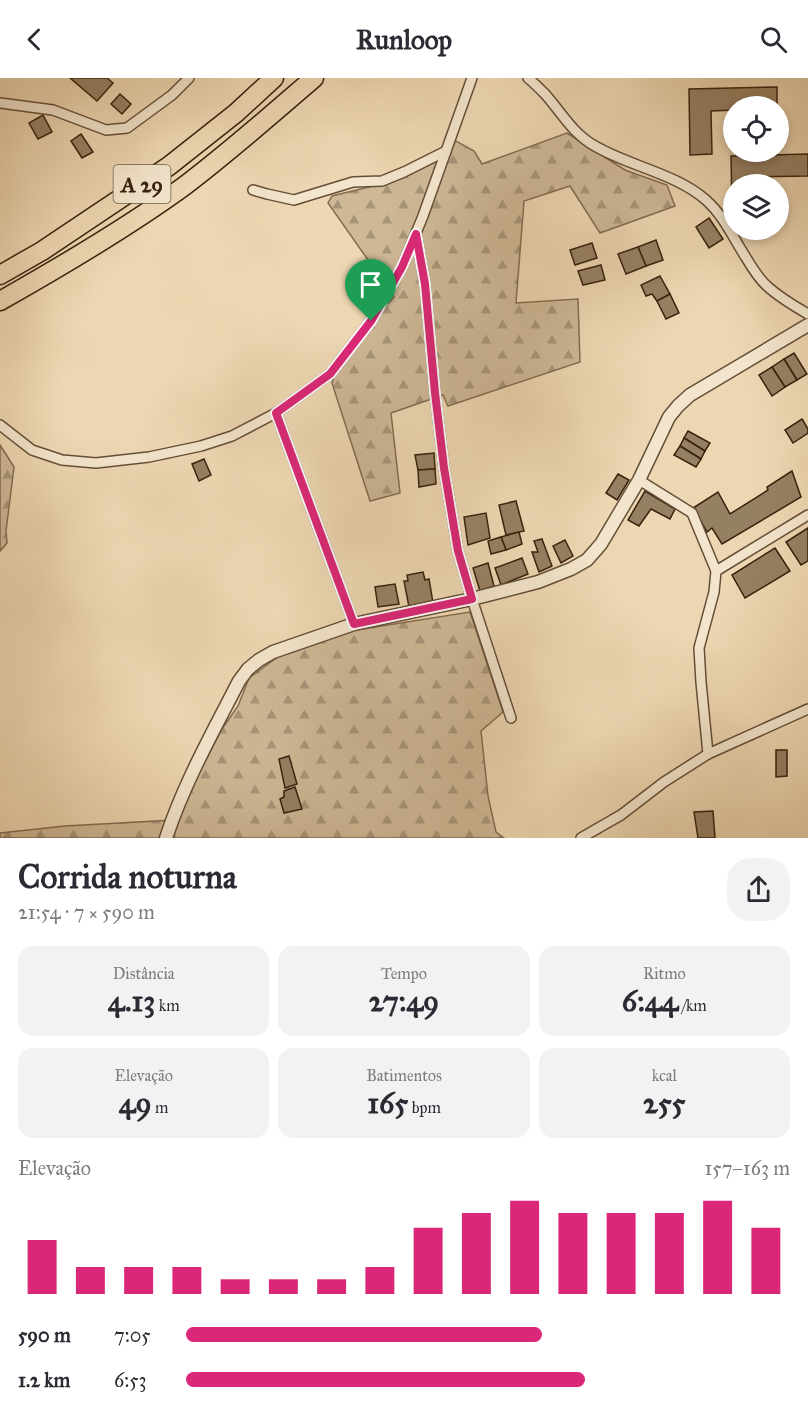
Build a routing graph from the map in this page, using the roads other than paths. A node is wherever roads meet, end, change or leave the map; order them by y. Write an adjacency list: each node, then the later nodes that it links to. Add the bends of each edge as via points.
1 (189, 78): 6 (street, via 127,129 106,130 53,110)
2 (274, 78): 10 (highway, A 29, via 169,166)
3 (314, 78): 11 (highway, A 29, via 183,187 51,273)
4 (472, 78): 7 (street)
5 (528, 78): 12 (street, via 586,140 696,191 716,208 766,285)
6 (0, 103)
7 (446, 151): 8 (street, via 382,181 353,182 294,200); 9 (street)
8 (253, 190)
9 (416, 234): 14 (street, via 371,321 330,374); 19 (street, via 444,468 458,551)
10 (0, 275)
11 (0, 301)
12 (808, 314)
13 (808, 325): 16 (street, via 678,406)
14 (276, 413): 15 (street, via 232,436 201,446 96,463 62,460 32,450); 20 (street)
15 (0, 425)
16 (639, 480): 18 (street, via 692,513); 19 (street, via 601,544 587,560 538,582)
17 (808, 515): 18 (street)
18 (716, 571): 23 (street, via 699,648)
19 (472, 599): 20 (street); 22 (street)
20 (354, 624): 24 (street, via 273,652 248,669 196,764)
21 (808, 710): 23 (street)
22 (511, 718)
23 (708, 754): 25 (street)
24 (166, 838)
25 (581, 838)

